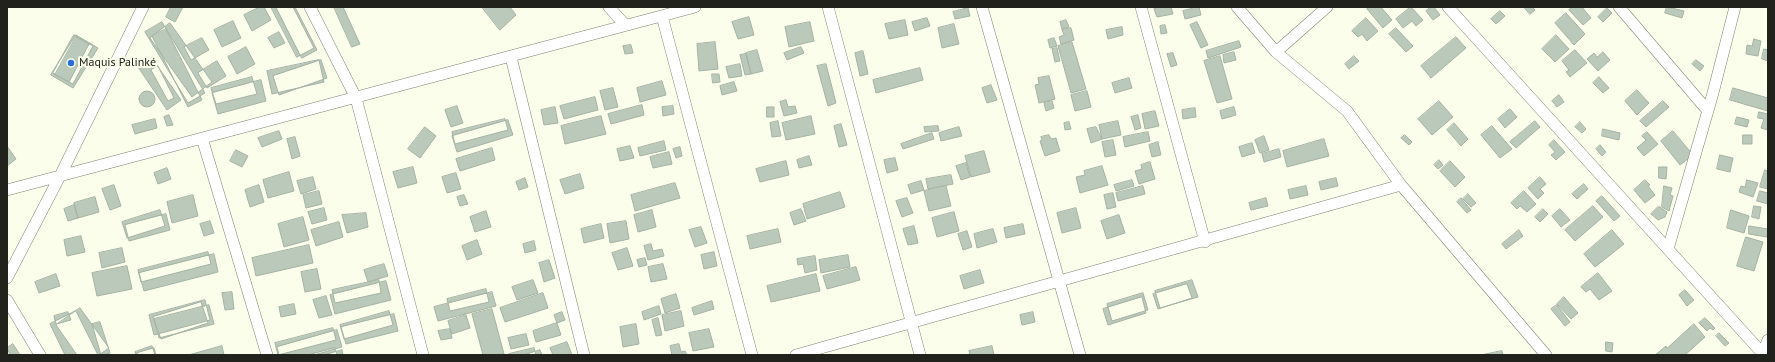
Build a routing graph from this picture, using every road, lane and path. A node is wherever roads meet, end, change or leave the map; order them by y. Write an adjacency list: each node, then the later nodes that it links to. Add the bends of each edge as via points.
1 (143, 7): 20 (street)
2 (310, 7): 17 (street)
3 (609, 7): 14 (street)
4 (694, 7): 13 (street)
5 (828, 7): 28 (street)
6 (982, 7): 26 (street)
7 (1141, 7): 23 (street)
8 (1237, 7): 15 (street)
9 (1327, 7): 15 (street)
10 (1448, 7): 24 (street)
11 (1619, 7): 18 (street)
12 (1735, 7): 18 (street)
13 (662, 16): 14 (street); 35 (street)
14 (625, 26): 16 (street)
15 (1276, 52): 21 (street, via 1347,111)
16 (511, 57): 17 (street); 34 (street)
17 (356, 98): 19 (street); 33 (street)
18 (1708, 111): 24 (street)
19 (202, 138): 20 (street); 32 (street)
20 (60, 176): 22 (street); 25 (street)
21 (1402, 185): 23 (street); 39 (street)
22 (7, 190)
23 (1205, 242): 26 (street)
24 (1668, 249): 30 (street)
25 (7, 278)
26 (1060, 282): 28 (street); 38 (street)
27 (7, 300): 31 (street)
28 (911, 324): 36 (street); 37 (street)
29 (1768, 340): 30 (street)
30 (1763, 354)
31 (40, 355)
32 (267, 355)
33 (423, 355)
34 (584, 355)
35 (752, 355)
36 (796, 355)
37 (920, 355)
38 (1080, 355)
39 (1546, 355)

